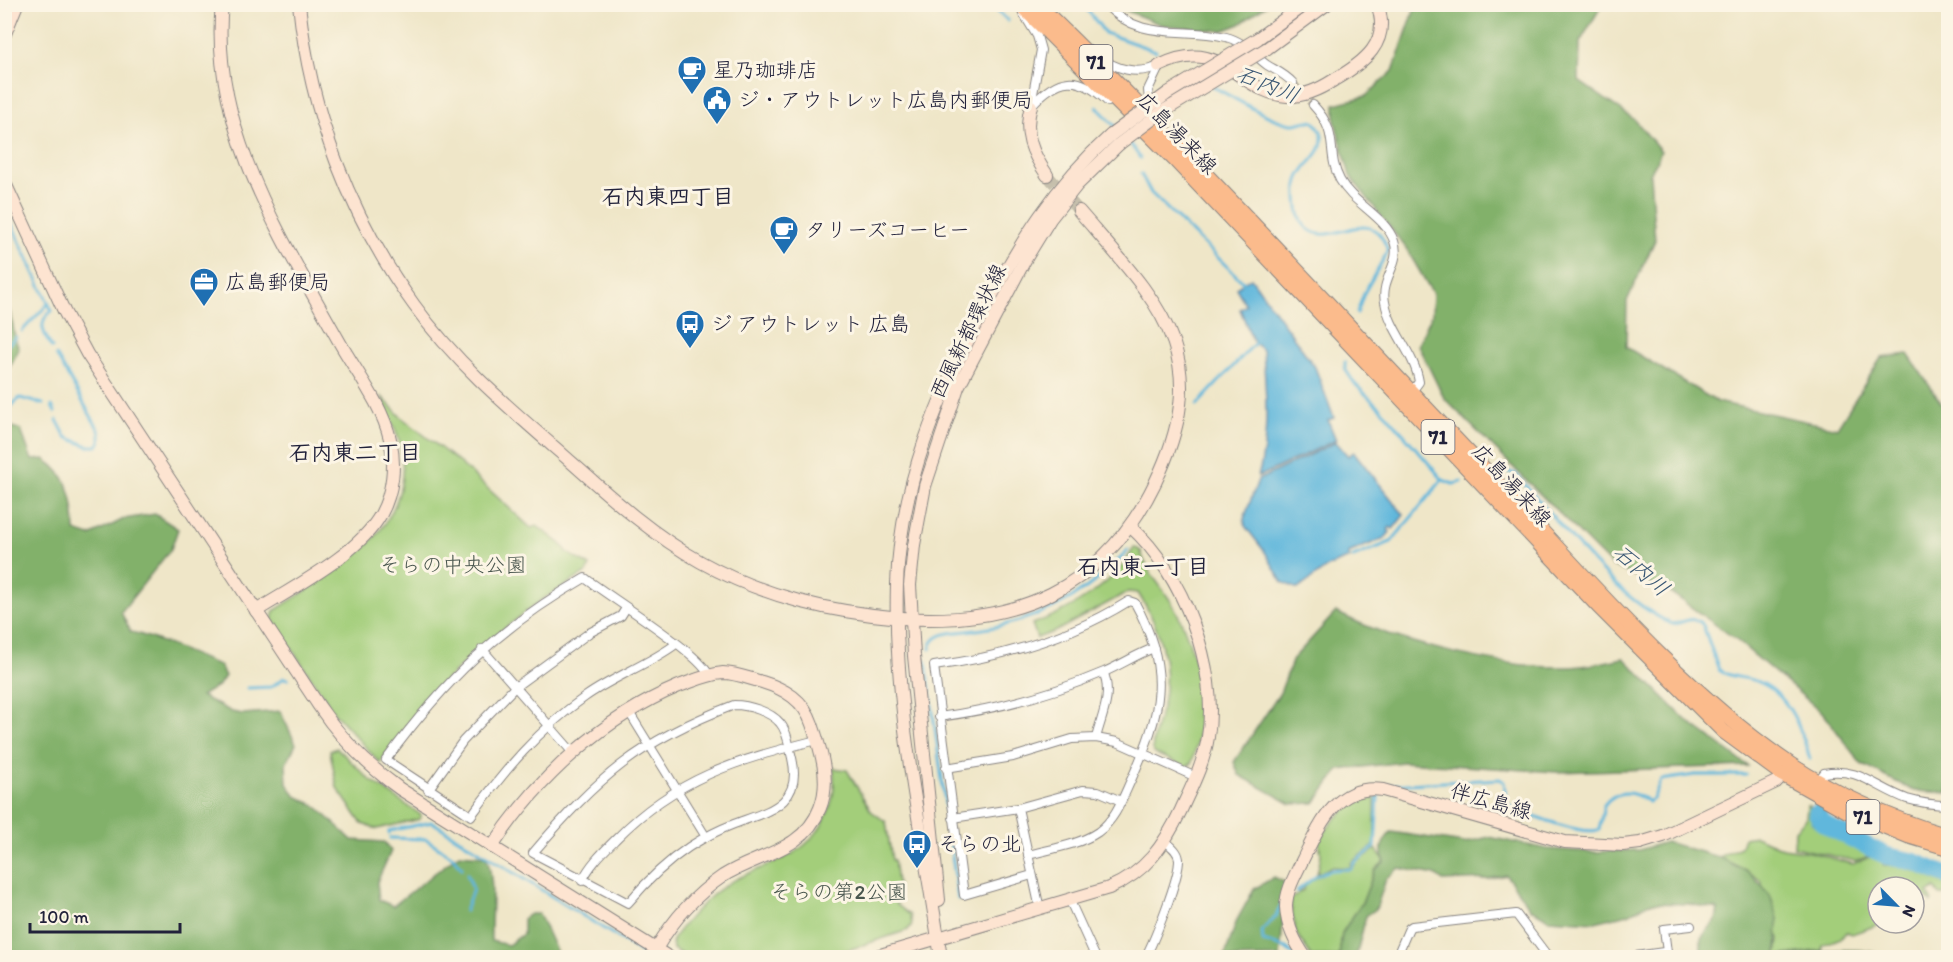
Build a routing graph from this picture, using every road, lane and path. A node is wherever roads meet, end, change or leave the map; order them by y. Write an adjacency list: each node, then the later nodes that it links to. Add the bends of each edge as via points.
1 (17, 4): 10 (street)
2 (222, 4): 25 (street, via 222,70 236,130 285,244 385,425 393,464 386,504 364,537)
3 (299, 4): 26 (street, via 317,102 352,198 377,248 411,300 474,374 634,517 698,560 747,584 810,605)
4 (1018, 4): 15 (street, via 1040,42); 18 (main road, 広島湯来線 / 71)
5 (1037, 4): 11 (main road, 広島湯来線 / 71)
6 (1105, 4): 13 (street, via 1122,20 1146,29 1227,37 1240,42)
7 (1305, 4): 17 (street, 西風新都環状線, bridge, via 1257,39 1158,99)
8 (1327, 4): 17 (street, 西風新都環状線, bridge, via 1266,49)
9 (1377, 4): 12 (street, via 1381,30 1365,60 1323,87 1304,94 1276,93 1203,57 1178,58)
10 (4, 36)
11 (1072, 39): 12 (street, via 1117,67 1145,72); 16 (main road, 広島湯来線 / 71)
12 (1159, 66): 16 (street, via 1148,90)
13 (1293, 83)
14 (1313, 105): 22 (street, via 1329,124 1341,182 1389,231 1395,244 1397,256 1384,293 1391,321 1418,374 1419,382)
15 (1031, 106): 18 (street, via 1056,84 1082,83 1099,93); 19 (street, via 1027,123 1029,142)
16 (1154, 121): 22 (main road, 広島湯来線 / 71)
17 (1115, 139): 26 (street, 西風新都環状線, via 1065,179 1038,214 965,344 931,421 908,503 897,575); 27 (street, 西風新都環状線, via 1038,238 958,387 921,504 910,585)
18 (1174, 159): 22 (main road, 広島湯来線 / 71)
19 (1047, 175)
20 (4, 181): 25 (street, via 77,338)
21 (1078, 211): 23 (street, via 1155,302 1173,337 1180,368 1181,402 1172,444)
22 (1407, 396): 44 (main road, 広島湯来線 / 71, via 1709,701)
23 (1130, 526): 27 (street, via 1091,569 1035,602 981,617); 45 (street, via 1174,584 1198,635 1210,715)
24 (626, 608): 28 (street); 30 (street, via 585,578 514,623); 33 (street, via 621,616 589,633)
25 (256, 611): 56 (street, via 329,721 361,757 400,789)
26 (898, 617): 27 (street); 64 (street, 西風新都環状線, via 911,769)
27 (912, 619): 64 (street, 西風新都環状線)
28 (676, 644): 32 (street, via 705,666); 36 (street, via 604,685)
29 (1154, 648): 31 (street); 35 (street, via 1135,603 1129,601 1077,628 1009,653 934,666); 42 (street, via 1158,707)
30 (482, 649): 33 (street); 47 (street, via 436,695 386,760)
31 (1104, 673): 35 (street, via 1016,704); 37 (street, via 1107,703)
32 (710, 675): 34 (street); 38 (street, via 734,674 790,694 809,716)
33 (514, 687): 36 (street); 47 (street, via 463,741)
34 (629, 712): 39 (street); 41 (street)
35 (939, 717): 43 (street)
36 (549, 725): 41 (street); 47 (street, via 510,765 471,816)
37 (1096, 738): 42 (street); 43 (street, via 1072,739 1013,757)
38 (817, 740): 40 (street); 65 (street, via 825,782 823,800 812,824 790,845 737,868 711,885 681,913)
39 (650, 744): 40 (street, via 694,720 738,705 776,719 783,726); 48 (street); 60 (street, via 583,796 533,853)
40 (789, 747): 48 (street, via 704,774); 54 (street, via 794,779 780,805)
41 (574, 753): 56 (street, via 539,788)
42 (1143, 753): 45 (street); 49 (street)
43 (946, 768): 52 (street)
44 (1787, 770): 46 (main road, 広島湯来線 / 71); 73 (street, 伴広島線, via 1776,782 1663,836 1623,845 1565,842 1383,790 1352,793 1324,817 1287,896 1291,931)
45 (1196, 777): 55 (street)
46 (1815, 786): 50 (street, via 1824,773 1850,771 1905,798); 53 (main road, 広島湯来線 / 71); 57 (main road, 広島湯来線 / 71, via 1847,810)
47 (428, 790)
48 (677, 790): 54 (street); 60 (street, via 627,828)
49 (1121, 801): 51 (street, via 1098,791 1083,790); 58 (street, via 1111,819 1092,836)
50 (1948, 805)
51 (1018, 808): 52 (street); 58 (street)
52 (953, 818): 59 (street, via 964,895)
53 (1948, 836)
54 (706, 837): 60 (street, via 665,865 628,903)
55 (1165, 841): 61 (street, via 1152,860 1130,879); 72 (street, via 1177,852 1179,862)
56 (492, 847): 65 (street)
57 (1948, 848)
58 (1028, 855): 59 (street)
59 (1032, 876): 62 (street)
60 (582, 881)
61 (1070, 901): 62 (street); 71 (street)
62 (1040, 909): 64 (street)
63 (1691, 926): 66 (street, via 1664,929)
64 (942, 937): 68 (street); 69 (street, 西風新都環状線); 70 (street, 西風新都環状線)
65 (656, 949): 67 (street)
66 (1670, 955): 76 (street)
67 (670, 957)
68 (870, 957)
69 (941, 957)
70 (949, 957)
71 (1096, 957)
72 (1144, 957)
73 (1306, 957)
74 (1396, 957): 75 (street, via 1412,926 1516,914)
75 (1549, 957)
76 (1621, 957)

